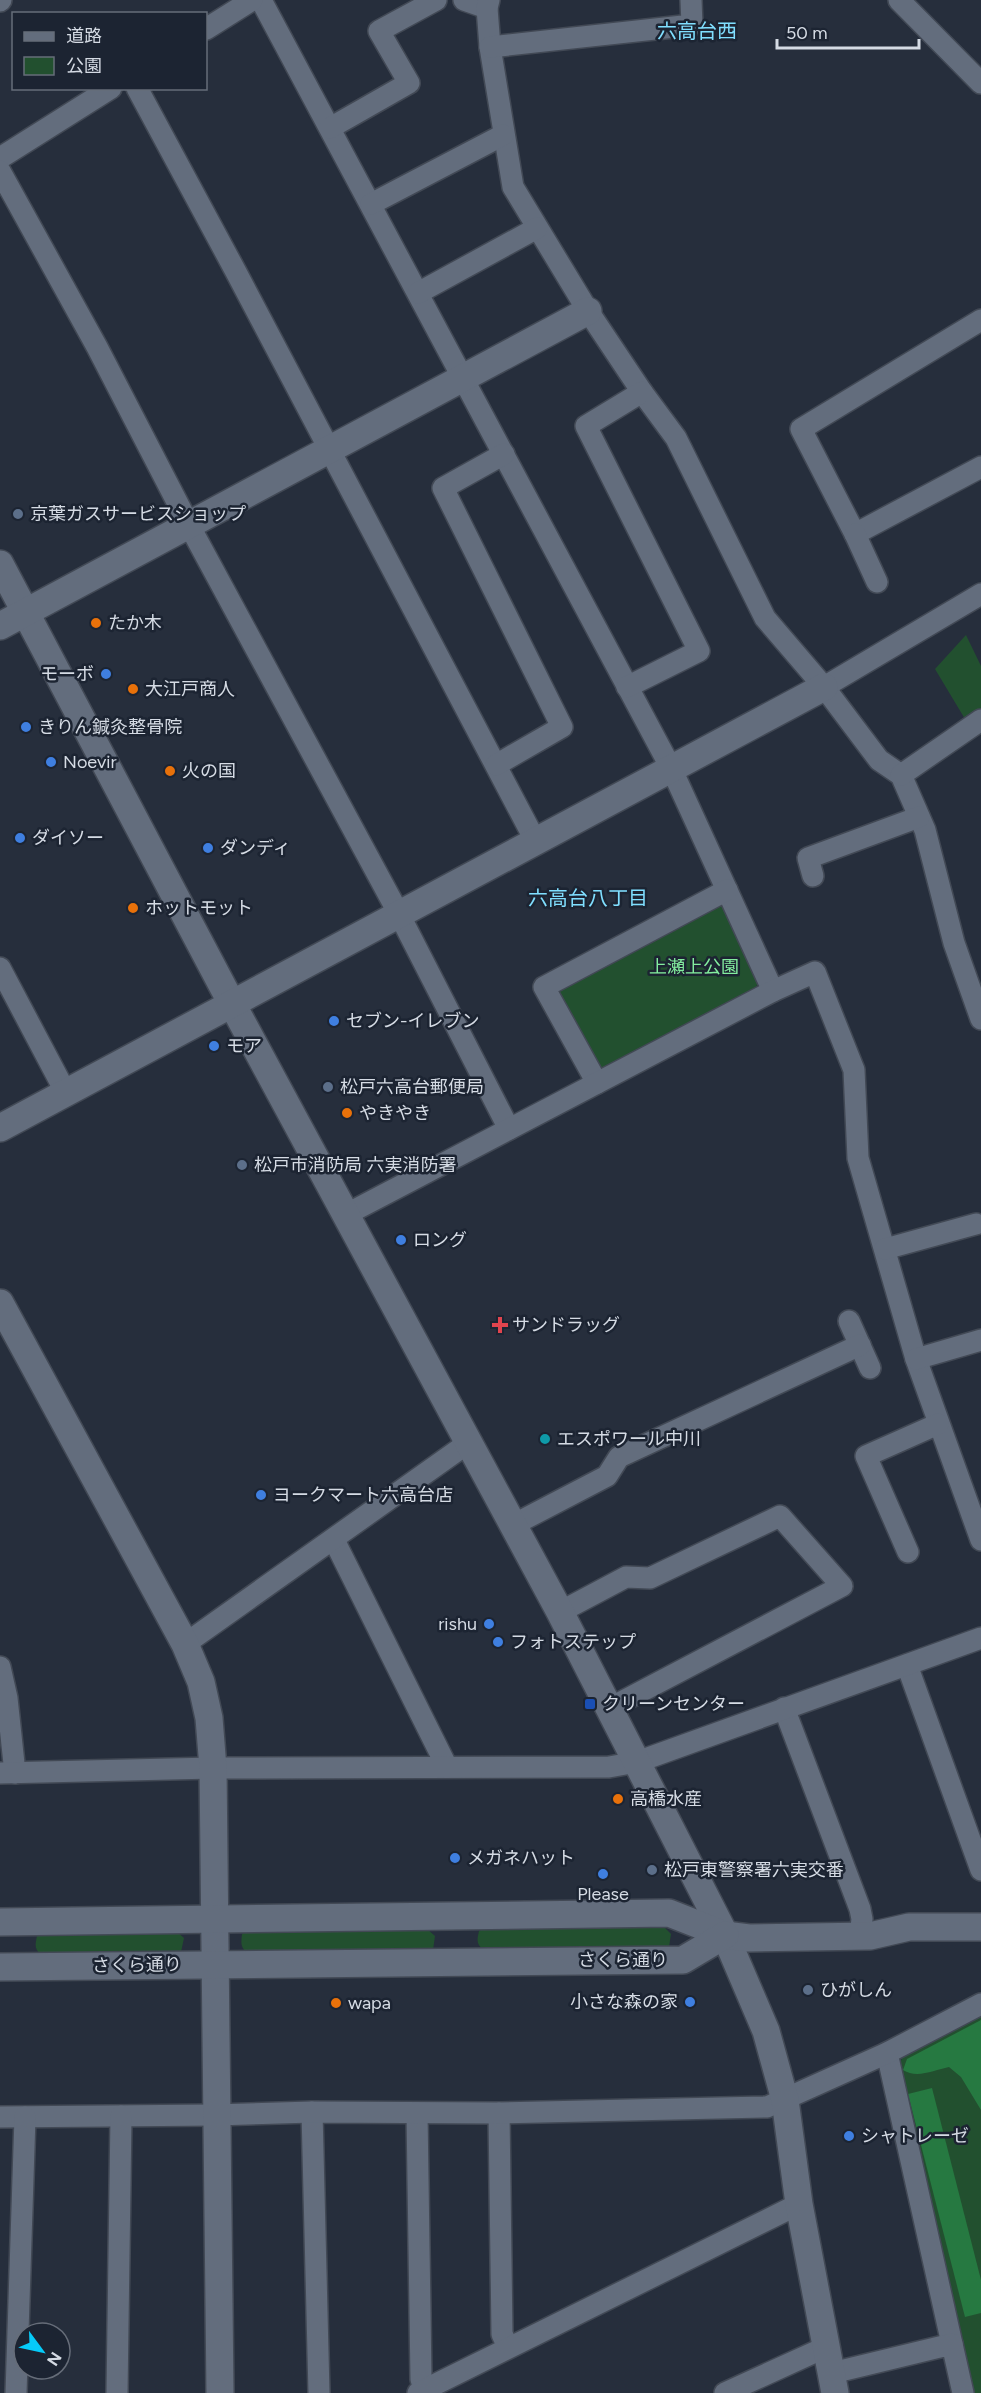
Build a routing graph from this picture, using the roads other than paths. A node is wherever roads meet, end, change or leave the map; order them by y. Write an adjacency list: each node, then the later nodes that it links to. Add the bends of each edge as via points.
1 (252, 0): 8 (street)
2 (261, 0): 13 (street)
3 (436, 0): 13 (street, via 379,31 409,84)
4 (464, 0): 7 (street)
5 (691, 0): 9 (street, via 692,26)
6 (899, 0): 10 (street)
7 (488, 4): 9 (street)
8 (207, 28)
9 (490, 47): 14 (street)
10 (981, 83)
11 (108, 90): 15 (street)
12 (137, 90): 24 (street)
13 (330, 128): 17 (street)
14 (503, 135): 17 (street); 18 (street, via 513,187)
15 (0, 158)
16 (0, 171): 27 (street)
17 (371, 204): 19 (street)
18 (537, 228): 19 (street); 20 (street)
19 (418, 293): 22 (street)
20 (588, 311): 22 (street); 23 (street)
21 (981, 320): 28 (street, via 801,429)
22 (463, 377): 24 (street); 25 (street)
23 (642, 392): 34 (street, via 586,426 699,651); 35 (street, via 676,438 765,618)
24 (330, 450): 27 (street); 37 (street)
25 (504, 454): 34 (street); 37 (street, via 442,488 562,727)
26 (981, 467): 28 (street)
27 (189, 525): 32 (street); 44 (street)
28 (855, 534): 30 (street)
29 (0, 564): 32 (street)
30 (877, 582)
31 (981, 594): 35 (street)
32 (26, 611): 33 (street); 48 (street)
33 (0, 626)
34 (627, 687): 38 (street)
35 (824, 687): 38 (street); 39 (street, via 879,760)
36 (981, 720): 39 (street)
37 (496, 765): 41 (street)
38 (672, 771): 41 (street); 43 (street)
39 (901, 775): 40 (street)
40 (919, 817): 42 (street, via 808,858); 46 (street, via 935,863 954,942)
41 (536, 842): 44 (street)
42 (813, 876)
43 (727, 890): 47 (street); 50 (street, via 544,987)
44 (400, 916): 48 (street); 53 (street)
45 (0, 968): 51 (street)
46 (977, 988): 49 (street)
47 (773, 991): 50 (street); 56 (street, via 816,972 854,1070 858,1158)
48 (233, 1004): 51 (street); 54 (street)
49 (981, 1019)
50 (597, 1083): 53 (street)
51 (66, 1093): 52 (street)
52 (0, 1128)
53 (509, 1129): 54 (street)
54 (347, 1214): 64 (street)
55 (976, 1224): 56 (street)
56 (885, 1249): 61 (street)
57 (0, 1303): 72 (street)
58 (849, 1322): 60 (street)
59 (981, 1340): 61 (street)
60 (860, 1345): 62 (street); 66 (street, via 620,1457 607,1476)
61 (916, 1359): 63 (street)
62 (870, 1368)
63 (938, 1424): 65 (street); 69 (street, via 866,1456)
64 (468, 1443): 66 (street); 68 (street)
65 (977, 1514): 67 (street)
66 (513, 1525): 70 (street)
67 (981, 1539)
68 (334, 1540): 72 (street); 78 (street)
69 (908, 1552)
70 (560, 1612): 76 (street); 76 (street, via 626,1577 650,1578 780,1516 842,1586)
71 (981, 1638): 73 (street)
72 (185, 1644): 79 (street, via 201,1682)
73 (907, 1665): 75 (street); 81 (street)
74 (0, 1667): 80 (street, via 7,1698)
75 (784, 1708): 77 (street); 86 (street, via 860,1909)
76 (608, 1709): 77 (street)
77 (637, 1762): 78 (street, via 609,1767); 85 (street)
78 (447, 1767): 79 (street)
79 (213, 1768): 80 (street); 82 (street)
80 (7, 1773)
81 (981, 1869)
82 (214, 1921): 83 (street); 85 (street, via 669,1913); 88 (street)
83 (0, 1922)
84 (981, 1927): 86 (street, via 909,1927)
85 (725, 1935): 86 (street); 88 (street, さくら通り, via 683,1960); 92 (street, via 766,2031)
86 (865, 1936): 87 (street, via 907,1943)
87 (981, 1942)
88 (214, 1964): 89 (street, さくら通り); 96 (street)
89 (0, 1967)
90 (981, 2004): 91 (street)
91 (887, 2053): 92 (street); 101 (street)
92 (785, 2100): 95 (street, via 767,2107); 100 (street)
93 (312, 2112): 94 (street); 96 (street); 109 (street)
94 (417, 2113): 95 (street); 105 (street)
95 (500, 2113): 102 (street, via 502,2334)
96 (215, 2115): 97 (street); 108 (street)
97 (121, 2116): 99 (street); 107 (street)
98 (0, 2117): 99 (street)
99 (25, 2117): 106 (street)
100 (799, 2204): 102 (street); 103 (street)
101 (952, 2344): 104 (street); 111 (street)
102 (508, 2347): 105 (street)
103 (826, 2347): 104 (street); 110 (street)
104 (833, 2383)
105 (421, 2391)
106 (16, 2393)
107 (117, 2393)
108 (220, 2393)
109 (319, 2393)
110 (725, 2393)
111 (963, 2393)

